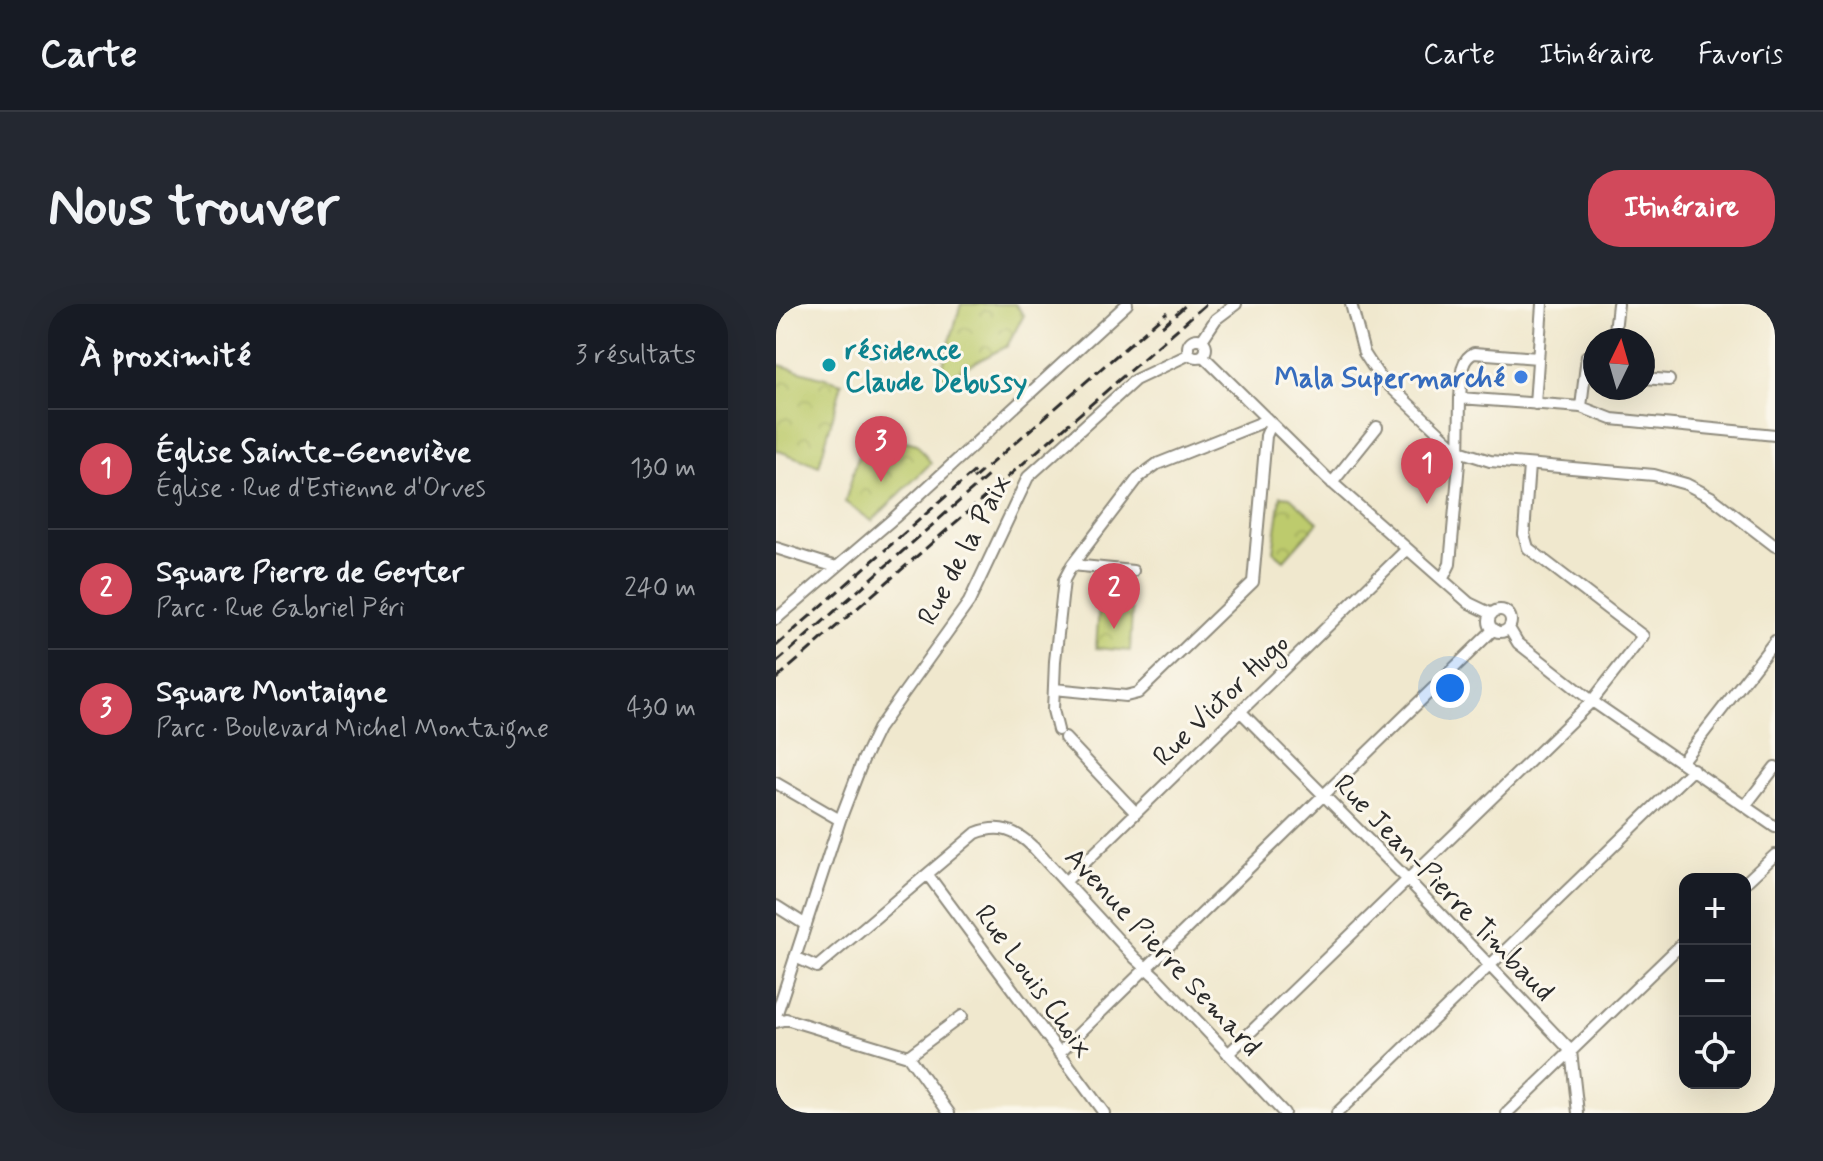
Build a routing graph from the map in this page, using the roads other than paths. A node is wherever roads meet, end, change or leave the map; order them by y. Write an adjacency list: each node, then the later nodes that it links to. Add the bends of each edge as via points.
1 (1127, 304): 27 (street)
2 (1236, 304): 7 (street, Rue de la Paix, via 1216,319)
3 (1351, 304): 20 (street, via 1364,353 1379,376)
4 (1542, 304): 10 (street)
5 (1618, 304): 6 (street)
6 (1615, 328)
7 (1202, 340): 8 (street, Rue de la Paix, via 1190,342); 9 (street, via 1207,348)
8 (1190, 354): 9 (street); 45 (street, Rue de la Paix, via 1135,380 1028,477 969,602 878,729)
9 (1203, 356): 17 (street)
10 (1538, 358): 13 (street, via 1467,356); 15 (street)
11 (1655, 379): 12 (street)
12 (1669, 380)
13 (1460, 398): 15 (street); 20 (street)
14 (1583, 399): 16 (street)
15 (1535, 404): 16 (street)
16 (1581, 407): 19 (street, via 1612,419)
17 (1269, 421): 22 (street); 26 (street, via 1157,464 1139,477); 35 (street, via 1253,582 1138,693)
18 (1377, 427): 22 (street)
19 (1775, 435)
20 (1459, 451): 21 (street); 29 (street, via 1450,564)
21 (1529, 465): 23 (street, via 1654,475 1686,484); 36 (street, via 1524,534 1528,548 1643,636)
22 (1332, 483): 25 (street)
23 (1775, 546)
24 (776, 548): 27 (street)
25 (1407, 549): 29 (street); 37 (street, Rue Victor Hugo)
26 (1072, 565): 28 (street); 35 (street, via 1064,580)
27 (836, 567): 31 (street)
28 (1133, 571)
29 (1443, 578): 30 (street, via 1469,603)
30 (1492, 614): 32 (street, via 1508,613); 33 (street)
31 (776, 619)
32 (1509, 628): 33 (street); 36 (street, via 1518,643)
33 (1494, 629): 42 (street)
34 (1775, 641): 38 (street)
35 (1054, 689): 44 (street, via 1053,710 1061,734)
36 (1592, 701): 38 (street); 50 (street)
37 (1241, 712): 42 (street, Rue Jean-Pierre Timbaud); 44 (street, Rue Victor Hugo)
38 (1682, 761): 40 (street)
39 (1775, 767): 43 (street)
40 (1693, 769): 43 (street); 56 (street)
41 (776, 783): 45 (street)
42 (1324, 796): 50 (street, Rue Jean-Pierre Timbaud); 57 (street)
43 (1745, 806): 46 (street)
44 (1136, 813): 51 (street, Rue Victor Hugo)
45 (840, 820): 53 (street, Rue de la Paix)
46 (1775, 827)
47 (1775, 855): 49 (street)
48 (928, 875): 51 (street, Avenue Pierre Semard, via 976,833 1004,828 1025,839); 55 (street, via 817,967); 62 (street, Rue Louis Choix)
49 (1751, 877)
50 (1407, 879): 56 (street, Rue Jean-Pierre Timbaud); 63 (street)
51 (1065, 882): 57 (street, Avenue Pierre Semard)
52 (776, 906): 53 (street)
53 (806, 925): 55 (street, Rue de la Paix)
54 (1681, 945): 61 (street)
55 (795, 957): 58 (street, Rue de la Paix)
56 (1489, 966): 61 (street, Rue Jean-Pierre Timbaud); 68 (street)
57 (1146, 968): 62 (street); 63 (street, Avenue Pierre Semard)
58 (776, 1016)
59 (962, 1016): 64 (street)
60 (776, 1022): 64 (street, via 786,1019)
61 (1571, 1051): 69 (street); 70 (street)
62 (1059, 1053): 66 (street, Rue Louis Choix)
63 (1228, 1054): 67 (street, Avenue Pierre Semard)
64 (908, 1056): 65 (street)
65 (949, 1113)
66 (1104, 1113)
67 (1284, 1113)
68 (1337, 1113)
69 (1507, 1113)
70 (1578, 1113)

